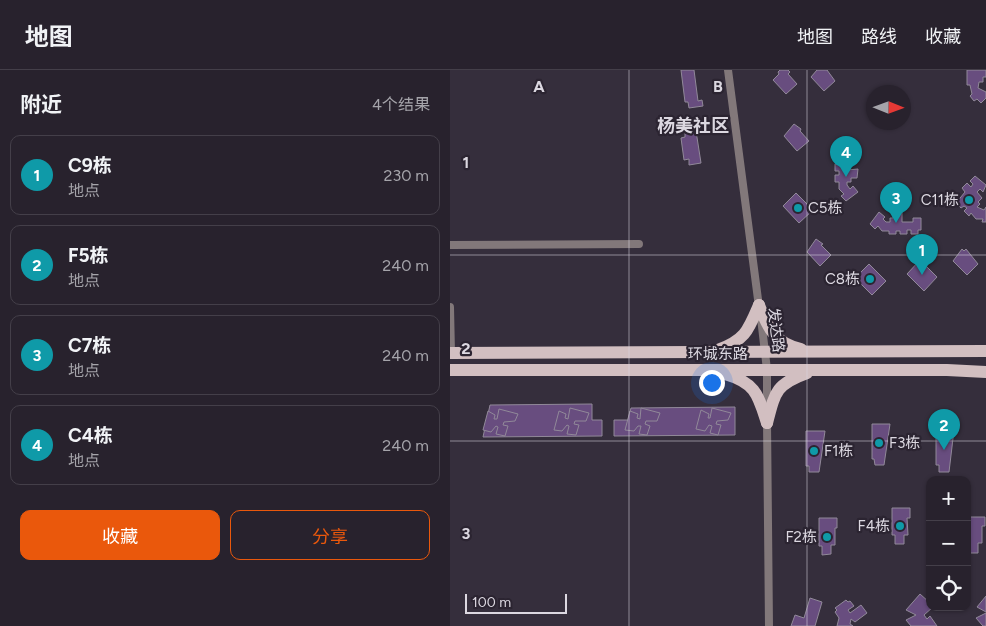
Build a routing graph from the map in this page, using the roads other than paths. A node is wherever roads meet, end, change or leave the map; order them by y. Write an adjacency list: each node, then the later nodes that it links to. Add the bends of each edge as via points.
1 (728, 70): 4 (street, 发达路)
2 (638, 244): 3 (street)
3 (450, 245)
4 (759, 305): 7 (main road, via 776,338 789,346); 9 (main road, via 742,338); 10 (street, 发达路)
5 (450, 307): 8 (street)
6 (986, 351): 7 (main road, 环城东路)
7 (815, 352): 10 (main road, 环城东路)
8 (451, 353): 9 (main road, 环城东路)
9 (710, 353): 10 (main road, 环城东路)
10 (766, 353): 13 (street, 发达路)
11 (450, 370): 12 (main road, 环城东路)
12 (713, 370): 13 (main road, 环城东路); 16 (main road, via 751,386)
13 (767, 370): 14 (main road, 环城东路); 16 (street, 发达路)
14 (817, 370): 15 (main road, 环城东路); 16 (main road, via 788,380 781,386 773,399)
15 (986, 372)
16 (767, 423): 17 (street, 发达路)
17 (769, 626)

